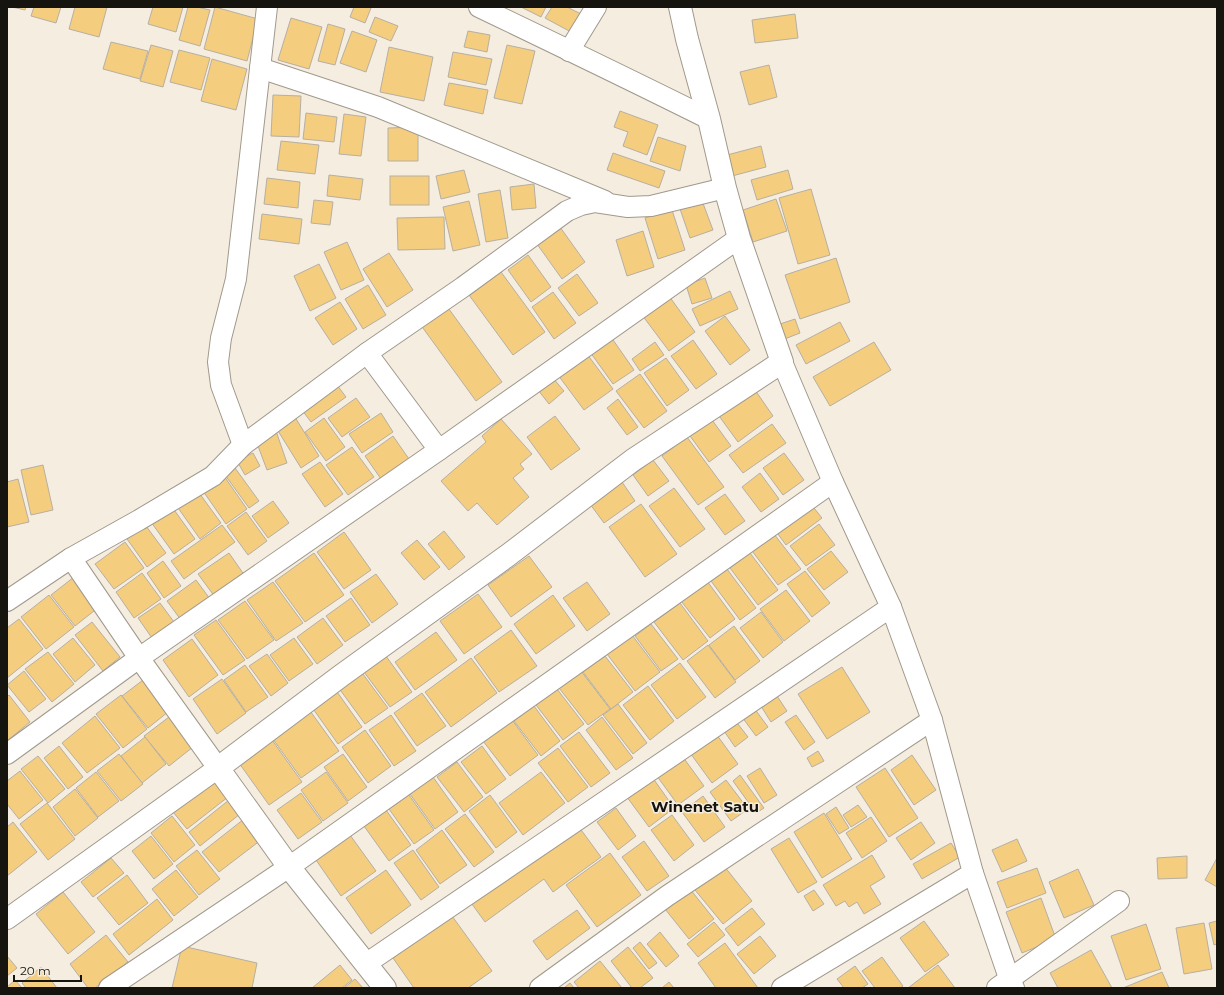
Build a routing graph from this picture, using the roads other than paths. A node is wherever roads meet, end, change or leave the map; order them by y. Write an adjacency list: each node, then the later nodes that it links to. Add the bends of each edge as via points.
1 (479, 7): 5 (street)
2 (596, 7): 5 (street)
3 (680, 7): 7 (street)
4 (262, 8): 6 (street)
5 (569, 51): 7 (street)
6 (260, 68): 9 (street, via 378,107); 13 (street, via 236,279 221,338 218,362 221,385)
7 (709, 119): 8 (street)
8 (726, 188): 9 (street, via 651,206); 10 (street)
9 (616, 206): 11 (street, via 595,202 567,211)
10 (739, 238): 12 (street); 14 (street)
11 (367, 353): 13 (street); 14 (street)
12 (782, 362): 15 (street); 22 (street, via 633,460)
13 (243, 445): 16 (street, via 213,476)
14 (439, 450): 19 (street)
15 (833, 482): 18 (street); 23 (street)
16 (71, 558): 17 (street); 19 (street)
17 (7, 601)
18 (891, 607): 20 (street); 27 (street)
19 (139, 658): 21 (street); 22 (street)
20 (932, 720): 24 (street); 31 (street, via 667,896)
21 (7, 754)
22 (218, 768): 23 (street); 26 (street)
23 (289, 867): 27 (street); 29 (street)
24 (973, 873): 28 (street); 32 (street)
25 (1119, 901): 28 (street)
26 (7, 919)
27 (366, 963): 30 (street)
28 (1007, 985)
29 (108, 988)
30 (386, 988)
31 (540, 988)
32 (782, 988)

